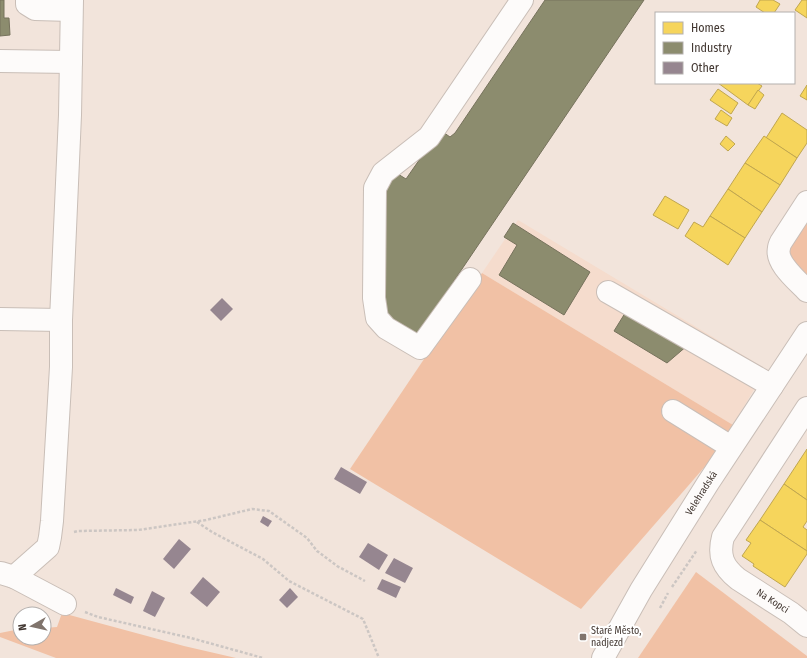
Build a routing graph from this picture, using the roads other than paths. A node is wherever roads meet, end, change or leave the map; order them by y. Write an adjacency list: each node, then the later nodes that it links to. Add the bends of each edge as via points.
1 (27, 0): 3 (street, via 35,9)
2 (522, 0): 7 (street, via 429,137 383,173 375,188 374,298 377,318 386,328 420,348)
3 (71, 5): 5 (street)
4 (0, 61): 5 (street)
5 (71, 62): 11 (street)
6 (807, 202): 8 (street, via 778,249 781,262)
7 (470, 279)
8 (807, 291)
9 (608, 292): 13 (street)
10 (0, 320): 11 (street)
11 (61, 320): 17 (street, via 61,367 48,547)
12 (807, 333): 13 (street, Velehradská)
13 (772, 386): 16 (street, Velehradská)
14 (807, 408): 19 (street, Na Kopci, via 722,538 721,550 722,559 730,573)
15 (673, 411): 16 (street)
16 (731, 447): 20 (street, Velehradská, via 641,590)
17 (7, 575): 18 (street)
18 (65, 604)
19 (807, 626)
20 (603, 658)

